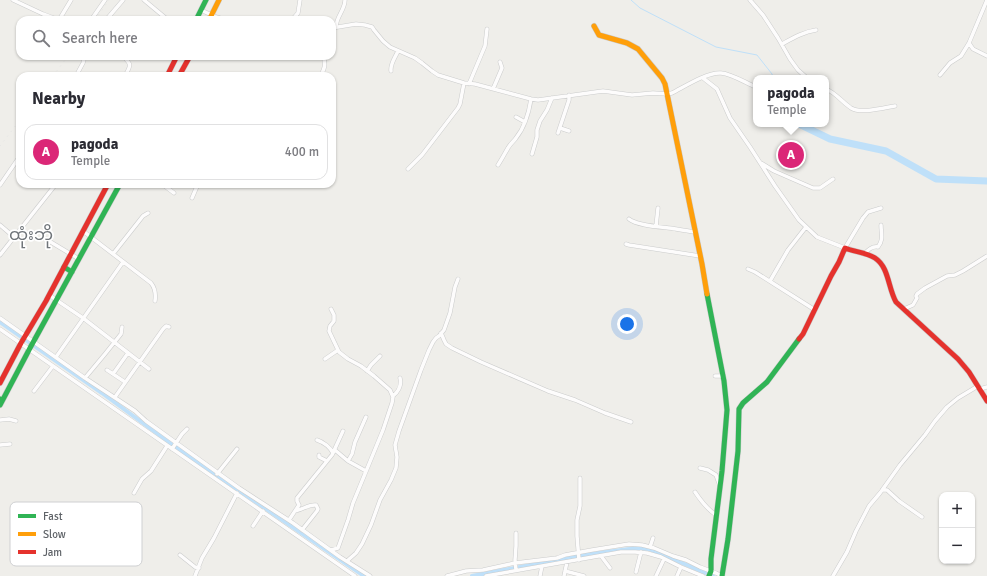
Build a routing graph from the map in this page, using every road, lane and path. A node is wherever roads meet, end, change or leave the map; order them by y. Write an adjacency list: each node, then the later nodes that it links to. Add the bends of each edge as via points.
1 (13, 0): 11 (street)
2 (72, 0): 15 (street)
3 (105, 0): 16 (street)
4 (123, 0): 17 (street)
5 (144, 0): 18 (street)
6 (206, 0): 13 (main road)
7 (300, 0): 22 (street)
8 (345, 0): 23 (street, via 345,6)
9 (750, 0): 29 (street)
10 (986, 0): 28 (street)
11 (19, 1): 14 (street)
12 (216, 1): 21 (main road)
13 (201, 10): 19 (main road); 20 (street)
14 (51, 16)
15 (62, 16)
16 (94, 16)
17 (109, 16)
18 (163, 16)
19 (198, 16)
20 (208, 16)
21 (211, 16)
22 (295, 16)
23 (336, 22)
24 (594, 26): 52 (main road, via 599,35 628,43 638,49 662,78)
25 (336, 27): 30 (street, via 365,25)
26 (487, 29): 48 (street, via 485,46)
27 (816, 30): 29 (street, via 800,34)
28 (969, 43): 31 (street, via 973,49); 45 (street, via 961,56 950,63)
29 (782, 44): 44 (street)
30 (398, 51): 43 (street); 47 (street, via 415,58 438,75)
31 (987, 56)
32 (84, 60): 38 (street)
33 (126, 60): 39 (street, via 130,64)
34 (175, 60): 40 (main road)
35 (188, 60): 41 (main road)
36 (325, 60): 42 (street)
37 (500, 62): 50 (street, via 502,68)
38 (78, 72)
39 (127, 72)
40 (168, 72)
41 (181, 72)
42 (323, 72)
43 (391, 72)
44 (803, 75)
45 (940, 75)
46 (703, 78): 49 (street, via 720,73); 52 (street); 64 (street, via 717,89 730,118)
47 (464, 83): 48 (street); 66 (street, via 460,104)
48 (469, 84): 50 (street)
49 (753, 86)
50 (493, 89): 55 (street)
51 (829, 90): 56 (street, via 860,111)
52 (666, 94): 53 (street, via 632,96 603,91); 85 (main road)
53 (568, 95): 54 (street); 59 (street, via 569,100)
54 (552, 98): 55 (street); 62 (street, via 540,121)
55 (530, 99): 58 (street)
56 (895, 106)
57 (516, 118): 58 (street)
58 (525, 122): 65 (street)
59 (560, 128): 60 (street); 61 (street)
60 (569, 132)
61 (558, 133)
62 (532, 154)
63 (16, 162): 68 (street)
64 (760, 163): 67 (street, via 813,188 820,188); 83 (street, via 786,203)
65 (498, 165)
66 (408, 169)
67 (833, 179)
68 (0, 185)
69 (53, 188): 86 (street)
70 (106, 188): 84 (main road)
71 (118, 188): 87 (main road)
72 (167, 188): 74 (street)
73 (196, 188): 75 (street)
74 (174, 193)
75 (192, 198)
76 (658, 208): 82 (street)
77 (881, 208): 90 (street, via 868,212)
78 (148, 213): 91 (street)
79 (629, 219): 82 (street, via 636,223)
80 (0, 225): 86 (street)
81 (881, 225): 92 (street, via 881,243)
82 (656, 226): 85 (street)
83 (806, 227): 90 (street, via 817,237); 103 (street, via 788,250)
84 (83, 231): 87 (street); 94 (main road)
85 (695, 232): 95 (main road)
86 (14, 237): 93 (street)
87 (91, 237): 91 (street); 97 (main road)
88 (44, 238): 94 (street)
89 (626, 244): 95 (street)
90 (845, 248): 92 (main road); 109 (main road)
91 (113, 254): 98 (street)
92 (864, 254): 108 (main road, via 877,259 885,269 893,298)
93 (0, 255)
94 (70, 255): 97 (street); 99 (main road)
95 (700, 256): 131 (main road)
96 (987, 256): 108 (street, via 963,271 925,288 916,294 917,298 913,305)
97 (79, 259): 101 (main road)
98 (124, 262): 106 (street, via 153,285); 111 (street)
99 (64, 267): 101 (main road); 104 (main road)
100 (748, 269): 103 (street)
101 (72, 272): 105 (main road)
102 (458, 279): 115 (street, via 450,313)
103 (770, 281): 109 (street)
104 (49, 295): 105 (street); 116 (main road)
105 (57, 300): 111 (street); 118 (main road)
106 (156, 301)
107 (331, 309): 119 (street, via 334,321 329,331)
108 (904, 309): 136 (main road, via 958,359)
109 (815, 310): 206 (main road, via 802,334 767,382 743,403 739,410 738,451)
110 (0, 318): 116 (street)
111 (83, 318): 117 (street); 122 (street)
112 (122, 327): 117 (street, via 121,334)
113 (169, 327): 124 (street, via 165,327)
114 (0, 329): 116 (street)
115 (441, 333): 146 (street, via 446,344 481,362); 185 (street, via 429,350 399,431 395,445 398,457 396,468 362,544)
116 (23, 340): 118 (street); 118 (street); 135 (main road)
117 (114, 342): 120 (street); 132 (street)
118 (31, 346): 122 (street); 125 (street); 141 (main road)
119 (338, 350): 123 (street); 128 (street)
120 (128, 353): 124 (street); 129 (street)
121 (380, 356): 128 (street)
122 (56, 357): 132 (street)
123 (325, 359)
124 (140, 362): 126 (street); 134 (street)
125 (53, 366): 138 (street); 152 (street)
126 (149, 369)
127 (107, 370): 129 (street)
128 (367, 371): 139 (street, via 390,390)
129 (113, 374): 134 (street)
130 (715, 376): 131 (street)
131 (723, 376): 163 (main road, via 727,410)
132 (85, 378): 140 (street)
133 (400, 378): 139 (street, via 398,392)
134 (125, 382): 140 (street)
135 (0, 383)
136 (979, 388): 137 (street); 142 (main road); 164 (street, via 958,398 947,408)
137 (987, 388)
138 (34, 391)
139 (393, 396): 160 (street)
140 (114, 398): 153 (street, via 135,411)
141 (1, 401)
142 (987, 401)
143 (366, 417): 157 (street)
144 (0, 420): 145 (street)
145 (16, 421)
146 (631, 422)
147 (187, 429): 153 (street)
148 (343, 431): 155 (street)
149 (317, 440): 155 (street)
150 (10, 444): 151 (street)
151 (0, 445)
152 (168, 446): 153 (street); 166 (street)
153 (174, 446): 161 (street); 161 (street)
154 (237, 449): 161 (street)
155 (334, 451): 157 (street); 158 (street)
156 (318, 457): 158 (street)
157 (348, 461): 160 (street)
158 (326, 462): 168 (street, via 297,498 299,505)
159 (700, 468): 163 (street, via 716,475)
160 (366, 472): 179 (street, via 338,548)
161 (216, 475): 167 (street); 172 (street)
162 (580, 478): 182 (street, via 577,520)
163 (720, 487): 170 (main road)
164 (882, 490): 171 (street, via 887,490); 207 (street, via 863,516)
165 (694, 492): 170 (street)
166 (134, 493)
167 (236, 493): 169 (street); 190 (street)
168 (296, 511): 172 (street); 174 (street, via 313,505 318,507 317,512)
169 (263, 512): 173 (street); 177 (street)
170 (716, 515): 194 (main road)
171 (922, 517)
172 (289, 520): 174 (street)
173 (253, 526)
174 (302, 530): 177 (street)
175 (516, 533): 188 (street)
176 (653, 538): 178 (street)
177 (314, 543): 179 (street); 195 (street)
178 (650, 546): 182 (street, via 629,544 592,550); 194 (street, via 686,560)
179 (331, 550): 185 (street)
180 (641, 552): 183 (street); 184 (street); 193 (street)
181 (180, 555): 190 (street)
182 (579, 556): 183 (street); 186 (street); 188 (street, via 566,555)
183 (601, 556): 191 (street)
184 (664, 559): 189 (street); 203 (street)
185 (347, 561): 197 (street)
186 (566, 562): 187 (street); 192 (street)
187 (542, 566): 188 (street); 200 (street)
188 (516, 567): 198 (street, via 466,571); 199 (street)
189 (681, 567): 204 (street); 205 (street)
190 (199, 568): 196 (street)
191 (610, 568)
192 (565, 571): 201 (street); 202 (street)
193 (636, 572)
194 (710, 573): 206 (street)
195 (353, 575)
196 (195, 576)
197 (370, 576)
198 (447, 576)
199 (486, 576)
200 (540, 576)
201 (564, 576)
202 (584, 576)
203 (656, 576)
204 (677, 576)
205 (703, 576)
206 (722, 576)
207 (833, 576)

